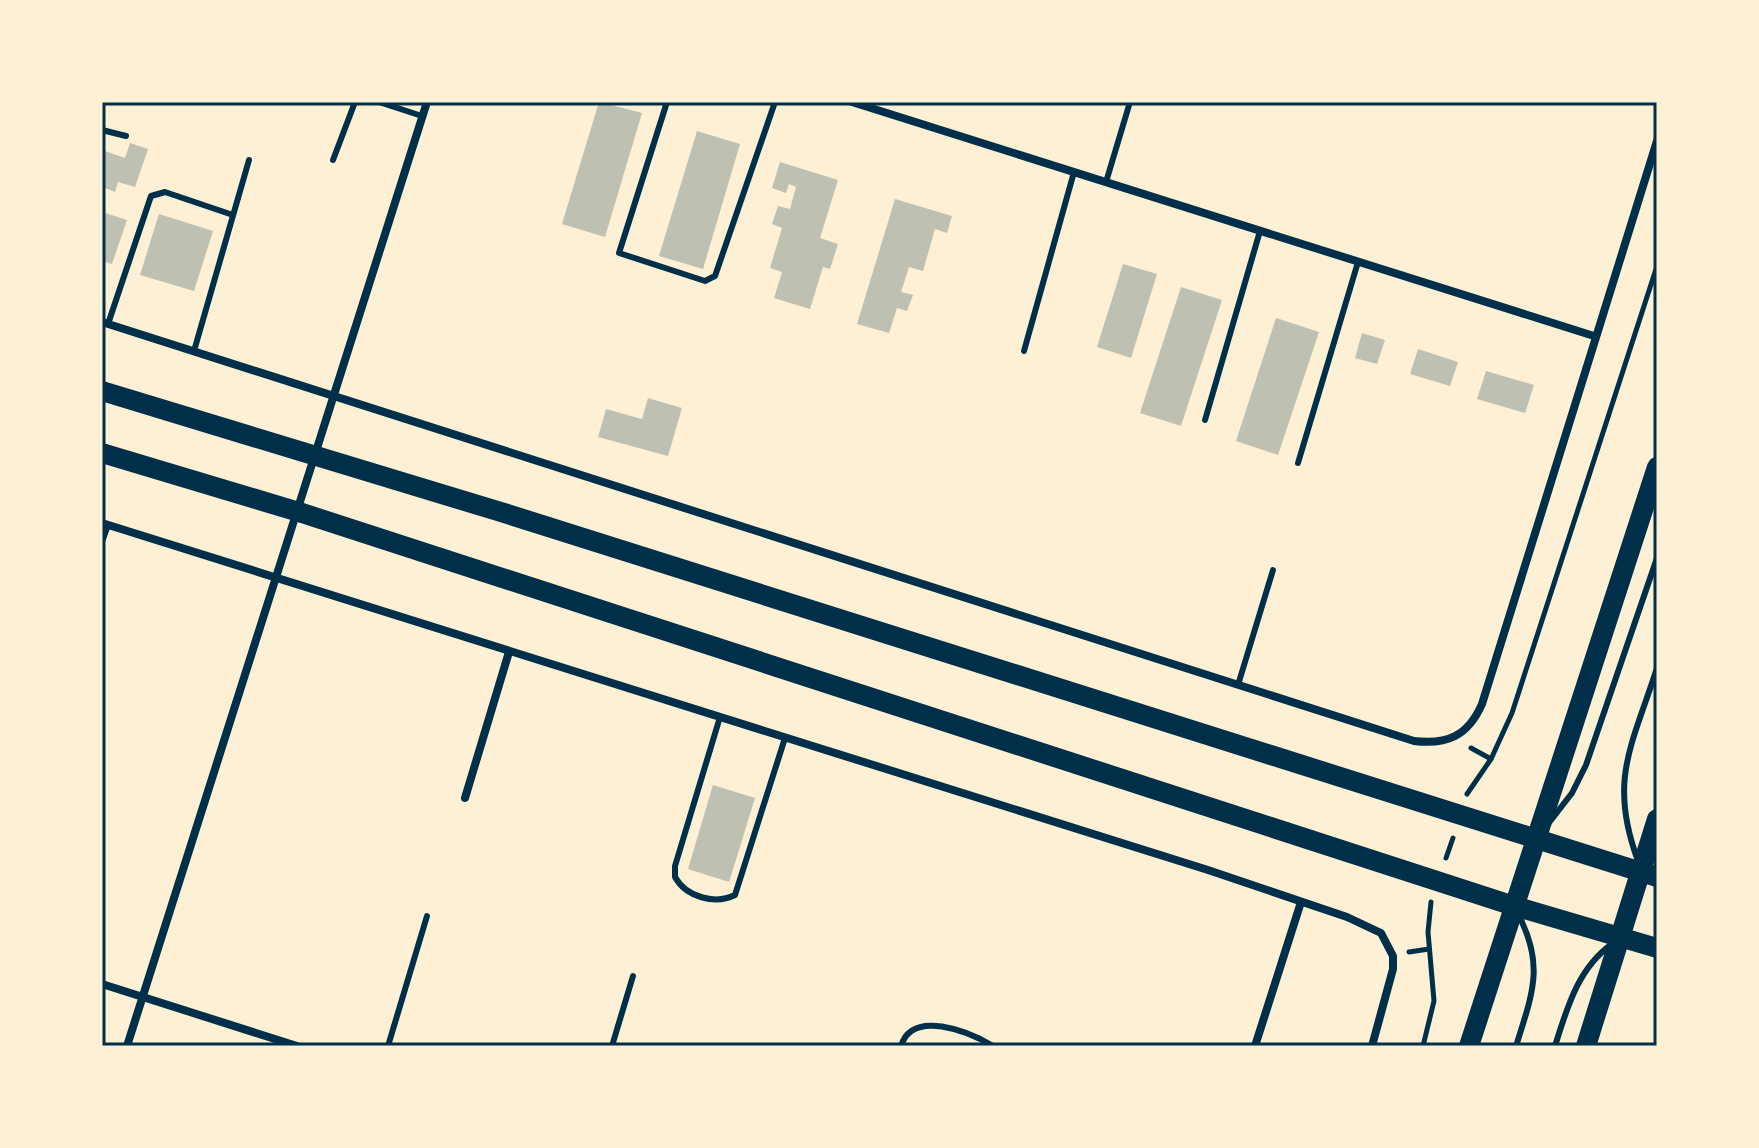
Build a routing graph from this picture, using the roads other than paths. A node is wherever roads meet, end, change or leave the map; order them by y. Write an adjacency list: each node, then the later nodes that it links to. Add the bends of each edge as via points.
1 (355, 102): 13 (lane)
2 (379, 102): 8 (lane)
3 (427, 102): 8 (street)
4 (667, 102): 5 (lane, via 619,253 707,281 715,276)
5 (775, 102)
6 (852, 102): 14 (street)
7 (1130, 102): 15 (lane)
8 (422, 116): 24 (street)
9 (102, 130): 10 (lane)
10 (126, 136)
11 (1657, 141): 20 (street)
12 (249, 160): 16 (lane)
13 (333, 160)
14 (1074, 172): 15 (street); 22 (lane)
15 (1106, 182): 17 (street)
16 (233, 215): 19 (lane, via 165,192 151,196); 21 (lane)
17 (1260, 231): 18 (street); 25 (lane)
18 (1358, 262): 20 (street); 28 (lane)
19 (105, 323): 21 (street)
20 (1594, 336): 38 (street, via 1482,704 1469,727 1436,744 1414,741)
21 (194, 351): 24 (street)
22 (1024, 351)
23 (102, 391): 27 (main road)
24 (335, 396): 27 (street); 38 (street)
25 (1205, 420)
26 (102, 453): 30 (main road)
27 (315, 456): 30 (street); 43 (main road)
28 (1298, 463)
29 (1657, 467): 43 (main road)
30 (299, 512): 35 (street); 46 (main road)
31 (105, 524): 32 (lane); 35 (street)
32 (102, 542)
33 (1657, 558): 43 (lane, via 1586,765 1572,793)
34 (1273, 570): 38 (lane)
35 (277, 578): 36 (street); 52 (street)
36 (509, 652): 39 (street); 41 (street)
37 (1657, 668): 44 (lane, via 1622,777 1623,812)
38 (1238, 685)
39 (720, 717): 40 (street); 40 (lane, via 675,866 675,877 690,893 725,900 735,895)
40 (785, 738): 45 (street)
41 (465, 798)
42 (1657, 819): 44 (main road)
43 (1535, 839): 44 (main road); 46 (main road)
44 (1650, 874): 48 (main road)
45 (1301, 902): 59 (street); 60 (street, via 1381,933 1393,956 1390,988)
46 (1514, 906): 48 (main road); 61 (main road); 62 (lane, via 1535,951 1536,973)
47 (427, 916): 55 (lane)
48 (1621, 938): 49 (main road); 63 (lane, via 1593,961 1576,986); 64 (main road)
49 (1657, 948)
50 (633, 976): 56 (lane)
51 (102, 984): 52 (street)
52 (142, 997): 53 (street); 54 (street)
53 (127, 1046)
54 (297, 1046)
55 (388, 1046)
56 (612, 1046)
57 (901, 1046): 58 (lane, via 908,1030 929,1025)
58 (993, 1046)
59 (1255, 1046)
60 (1372, 1046)
61 (1469, 1046)
62 (1516, 1046)
63 (1555, 1046)
64 (1586, 1046)

